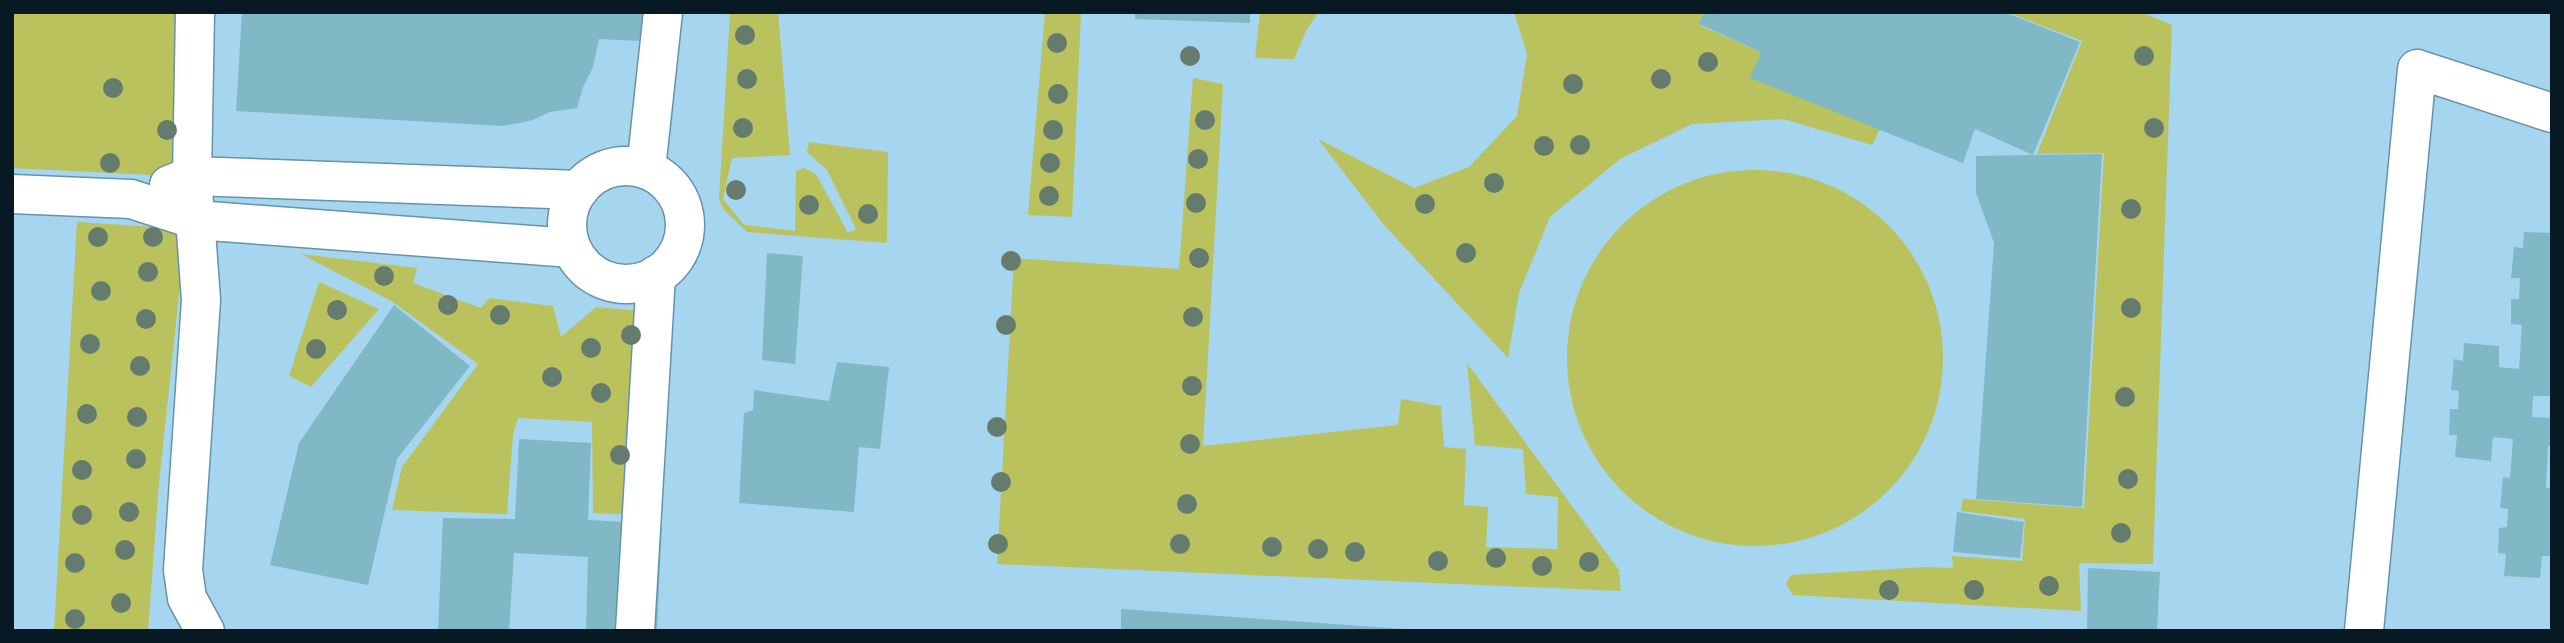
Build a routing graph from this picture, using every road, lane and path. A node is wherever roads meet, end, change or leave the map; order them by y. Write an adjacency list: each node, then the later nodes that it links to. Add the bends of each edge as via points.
1 (195, 12): 5 (street)
2 (663, 12): 4 (street)
3 (2552, 113): 14 (street, via 2417,69)
4 (646, 169): 6 (street, via 612,168 593,176); 11 (street, via 673,190 685,220 679,252)
5 (192, 176): 6 (street); 8 (street); 9 (street)
6 (579, 190): 10 (street, via 569,208)
7 (12, 194): 8 (street)
8 (131, 199): 9 (street)
9 (196, 220): 10 (street); 12 (street, via 201,300 183,570 187,598)
10 (571, 248): 11 (street, via 582,265 598,277 637,283)
11 (656, 275): 13 (street)
12 (205, 631)
13 (635, 631)
14 (2364, 631)

